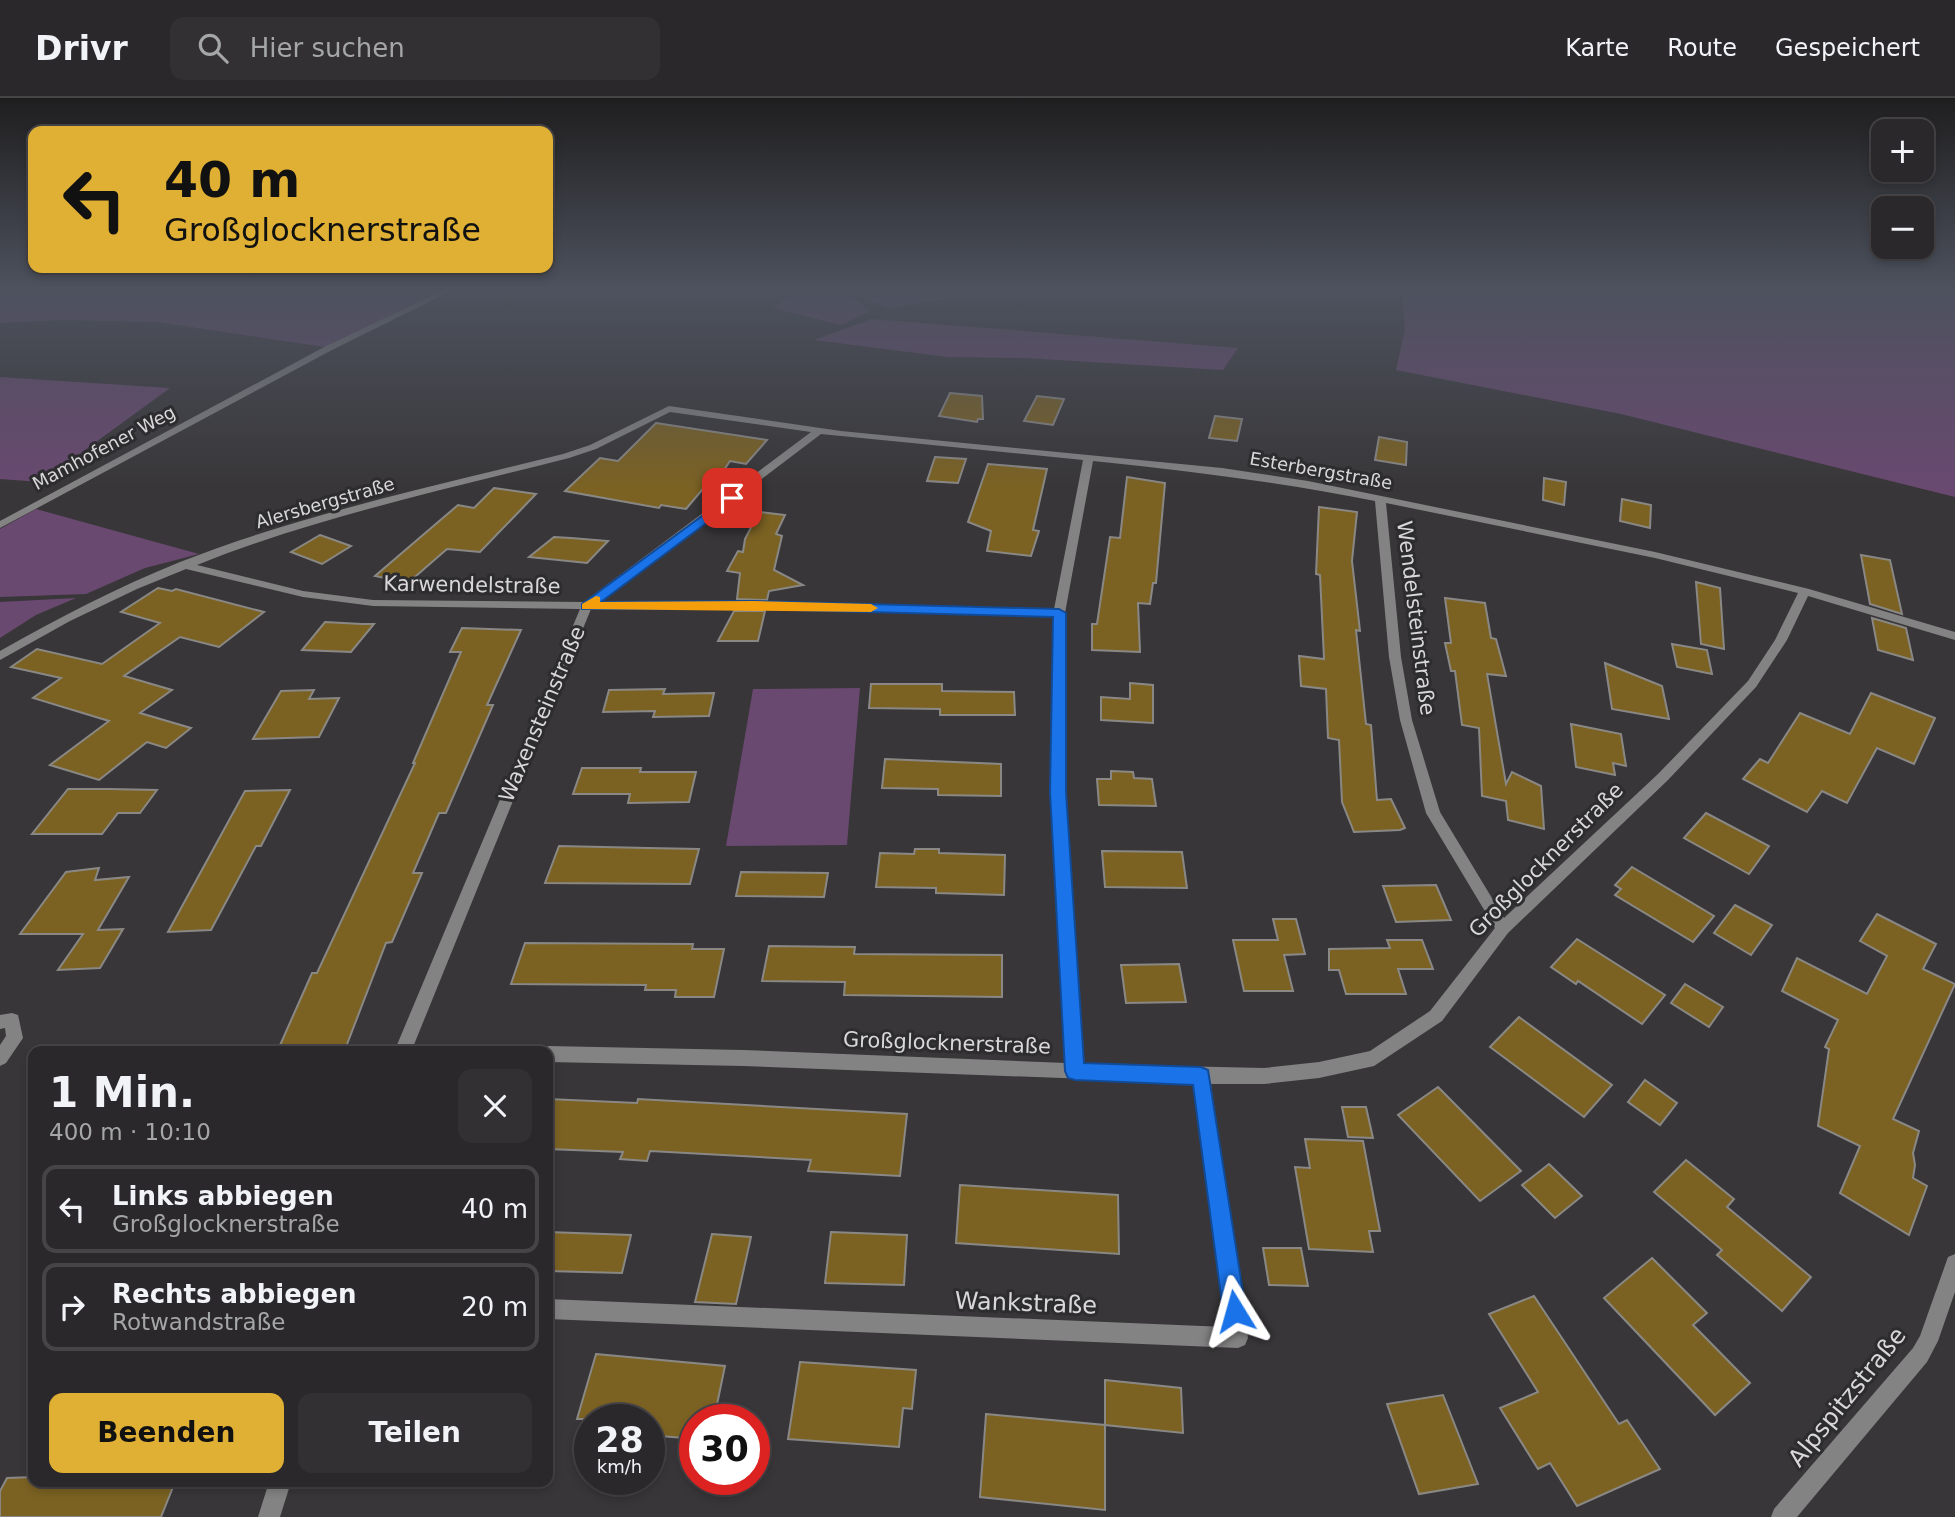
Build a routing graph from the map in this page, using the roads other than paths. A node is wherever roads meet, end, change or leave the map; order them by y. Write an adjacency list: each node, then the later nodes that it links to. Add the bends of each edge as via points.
1 (313, 356): 6 (street, Mamhofener Weg)
2 (669, 409): 3 (street, Esterbergstraße); 7 (street, Alersbergstraße, via 566,456 340,515)
3 (819, 431): 4 (street, Esterbergstraße); 9 (street, Waxensteinstraße)
4 (1089, 457): 5 (street, Esterbergstraße, via 1245,474); 10 (street)
5 (1380, 499): 8 (street, Esterbergstraße, via 1578,538); 13 (street, Wendelsteinstraße, via 1395,657 1406,720 1433,813)
6 (0, 525)
7 (183, 565): 9 (street, Karwendelstraße, via 330,599); 12 (street, Alersbergstraße, via 108,596)
8 (1805, 591): 11 (street, Esterbergstraße); 13 (street, Großglocknerstraße, via 1752,684)
9 (587, 607): 10 (street, Karwendelstraße, via 754,605); 15 (street, Waxensteinstraße)
10 (1059, 613): 18 (street, via 1058,792)
11 (1955, 636)
12 (0, 656)
13 (1503, 929): 19 (street, Großglocknerstraße, via 1436,1016 1374,1058 1264,1076)
14 (0, 1022): 17 (street, via 12,1020 15,1038)
15 (404, 1046)
16 (553, 1054): 18 (street, Großglocknerstraße)
17 (0, 1058)
18 (1075, 1071): 19 (street, Großglocknerstraße)
19 (1201, 1076): 21 (street, Wankstraße, via 1238,1338)
20 (1955, 1264): 24 (street, Alpspitzstraße, via 1920,1355)
21 (553, 1310)
22 (278, 1487): 23 (street)
23 (269, 1517)
24 (1782, 1517)

